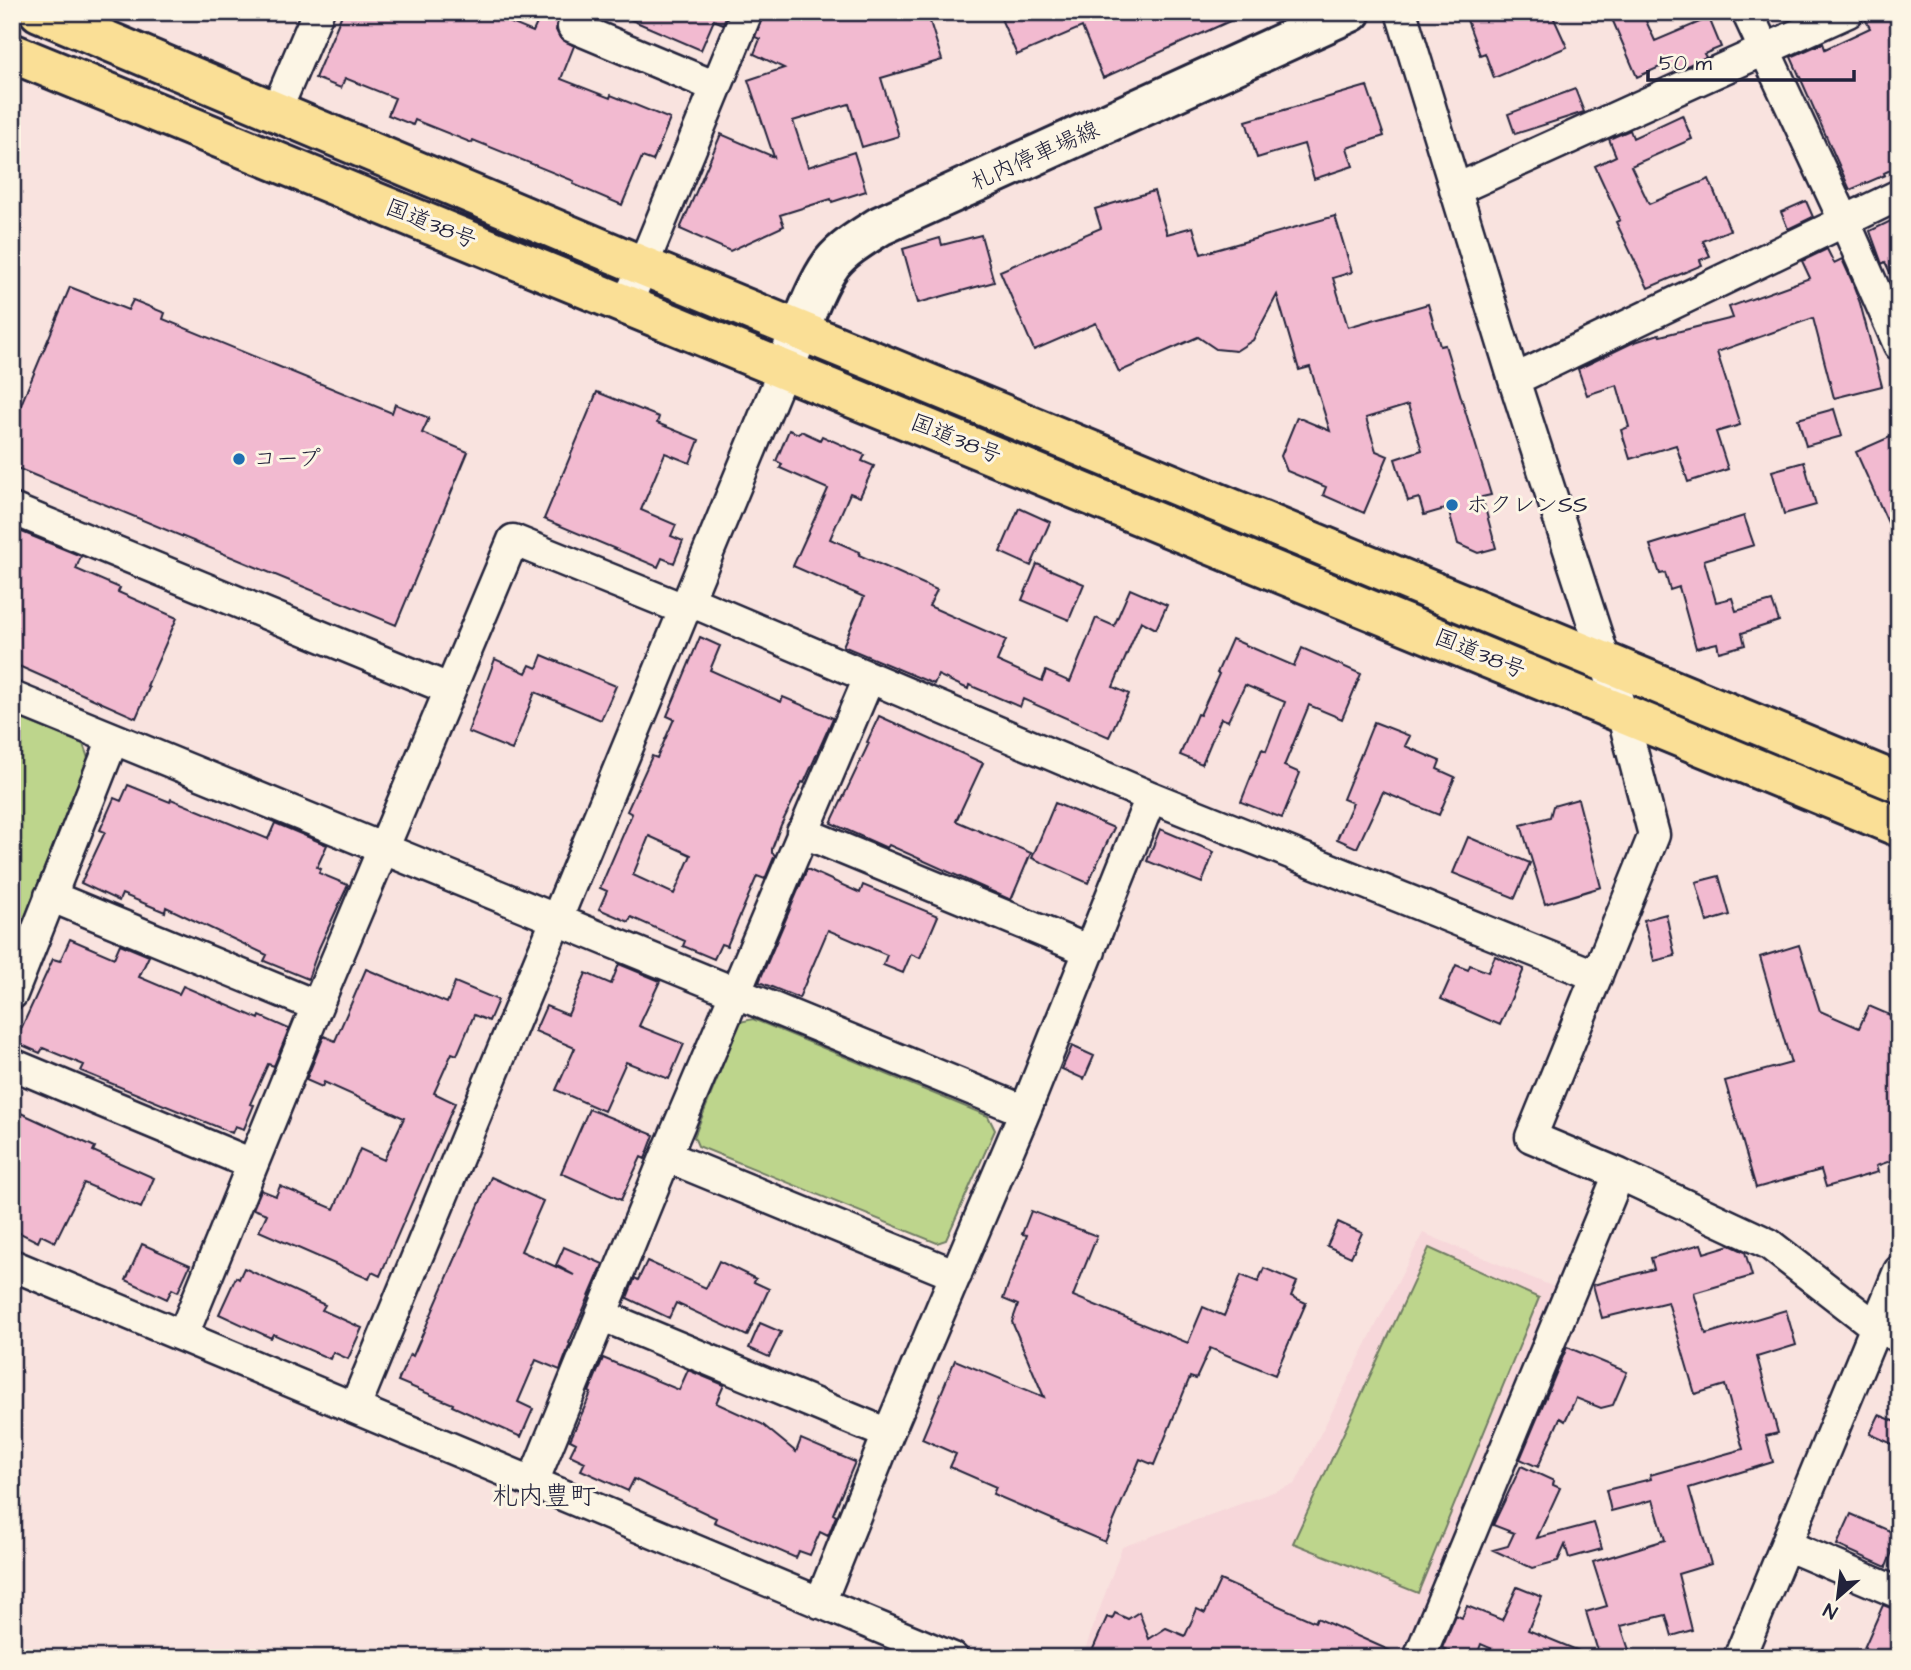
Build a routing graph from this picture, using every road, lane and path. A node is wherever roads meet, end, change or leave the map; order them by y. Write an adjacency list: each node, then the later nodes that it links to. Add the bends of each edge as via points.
1 (39, 12): 12 (highway, 国道38号)
2 (318, 12): 12 (street)
3 (579, 12): 11 (street, via 573,27)
4 (747, 12): 11 (street)
5 (1351, 12): 18 (main road, 札内停車場線, via 880,226 832,263)
6 (1401, 12): 13 (street)
7 (1747, 12): 9 (street)
8 (1848, 12): 9 (street)
9 (1763, 50): 13 (street); 15 (street)
10 (12, 53): 17 (highway, 国道38号)
11 (716, 87): 16 (street)
12 (276, 111): 16 (highway, 国道38号)
13 (1455, 190): 21 (street)
14 (1899, 195): 15 (street)
15 (1844, 220): 19 (street); 21 (street)
16 (642, 266): 17 (street); 18 (highway, 国道38号)
17 (627, 304): 20 (highway, 国道38号)
18 (802, 329): 20 (main road, 札内停車場線); 24 (highway, 国道38号)
19 (1899, 345)
20 (784, 369): 23 (street); 28 (highway, 国道38号)
21 (1514, 380): 24 (street)
22 (12, 509): 26 (street)
23 (688, 605): 25 (street); 26 (street, via 513,540); 36 (street)
24 (1604, 661): 28 (street); 30 (highway, 国道38号)
25 (869, 678): 31 (street); 33 (street)
26 (449, 689): 34 (street)
27 (12, 697): 29 (street)
28 (1622, 713): 32 (highway, 国道38号); 38 (street, via 1654,835)
29 (113, 738): 34 (street); 35 (street)
30 (1899, 783)
31 (1151, 797): 37 (street); 38 (street)
32 (1899, 827)
33 (802, 832): 37 (street); 39 (street)
34 (383, 849): 36 (street); 41 (street)
35 (50, 896): 40 (street); 41 (street)
36 (556, 918): 39 (street); 53 (street)
37 (1090, 951): 43 (street)
38 (1597, 976): 46 (street, via 1531,1137)
39 (734, 993): 43 (street); 44 (street)
40 (12, 994)
41 (317, 1006): 45 (street)
42 (12, 1064): 45 (street)
43 (1025, 1111): 49 (street)
44 (666, 1156): 49 (street); 50 (street)
45 (252, 1164): 52 (street)
46 (1619, 1174): 51 (street, via 1769,1244); 60 (street)
47 (12, 1265): 52 (street)
48 (1899, 1271): 51 (street)
49 (956, 1275): 54 (street)
50 (601, 1315): 54 (street); 55 (street)
51 (1887, 1332): 56 (street)
52 (183, 1335): 53 (street)
53 (355, 1407): 55 (street)
54 (888, 1434): 58 (street)
55 (533, 1482): 58 (street)
56 (1786, 1545): 57 (street); 61 (street)
57 (1899, 1593)
58 (820, 1603): 59 (street)
59 (953, 1658)
60 (1419, 1658)
61 (1740, 1658)

